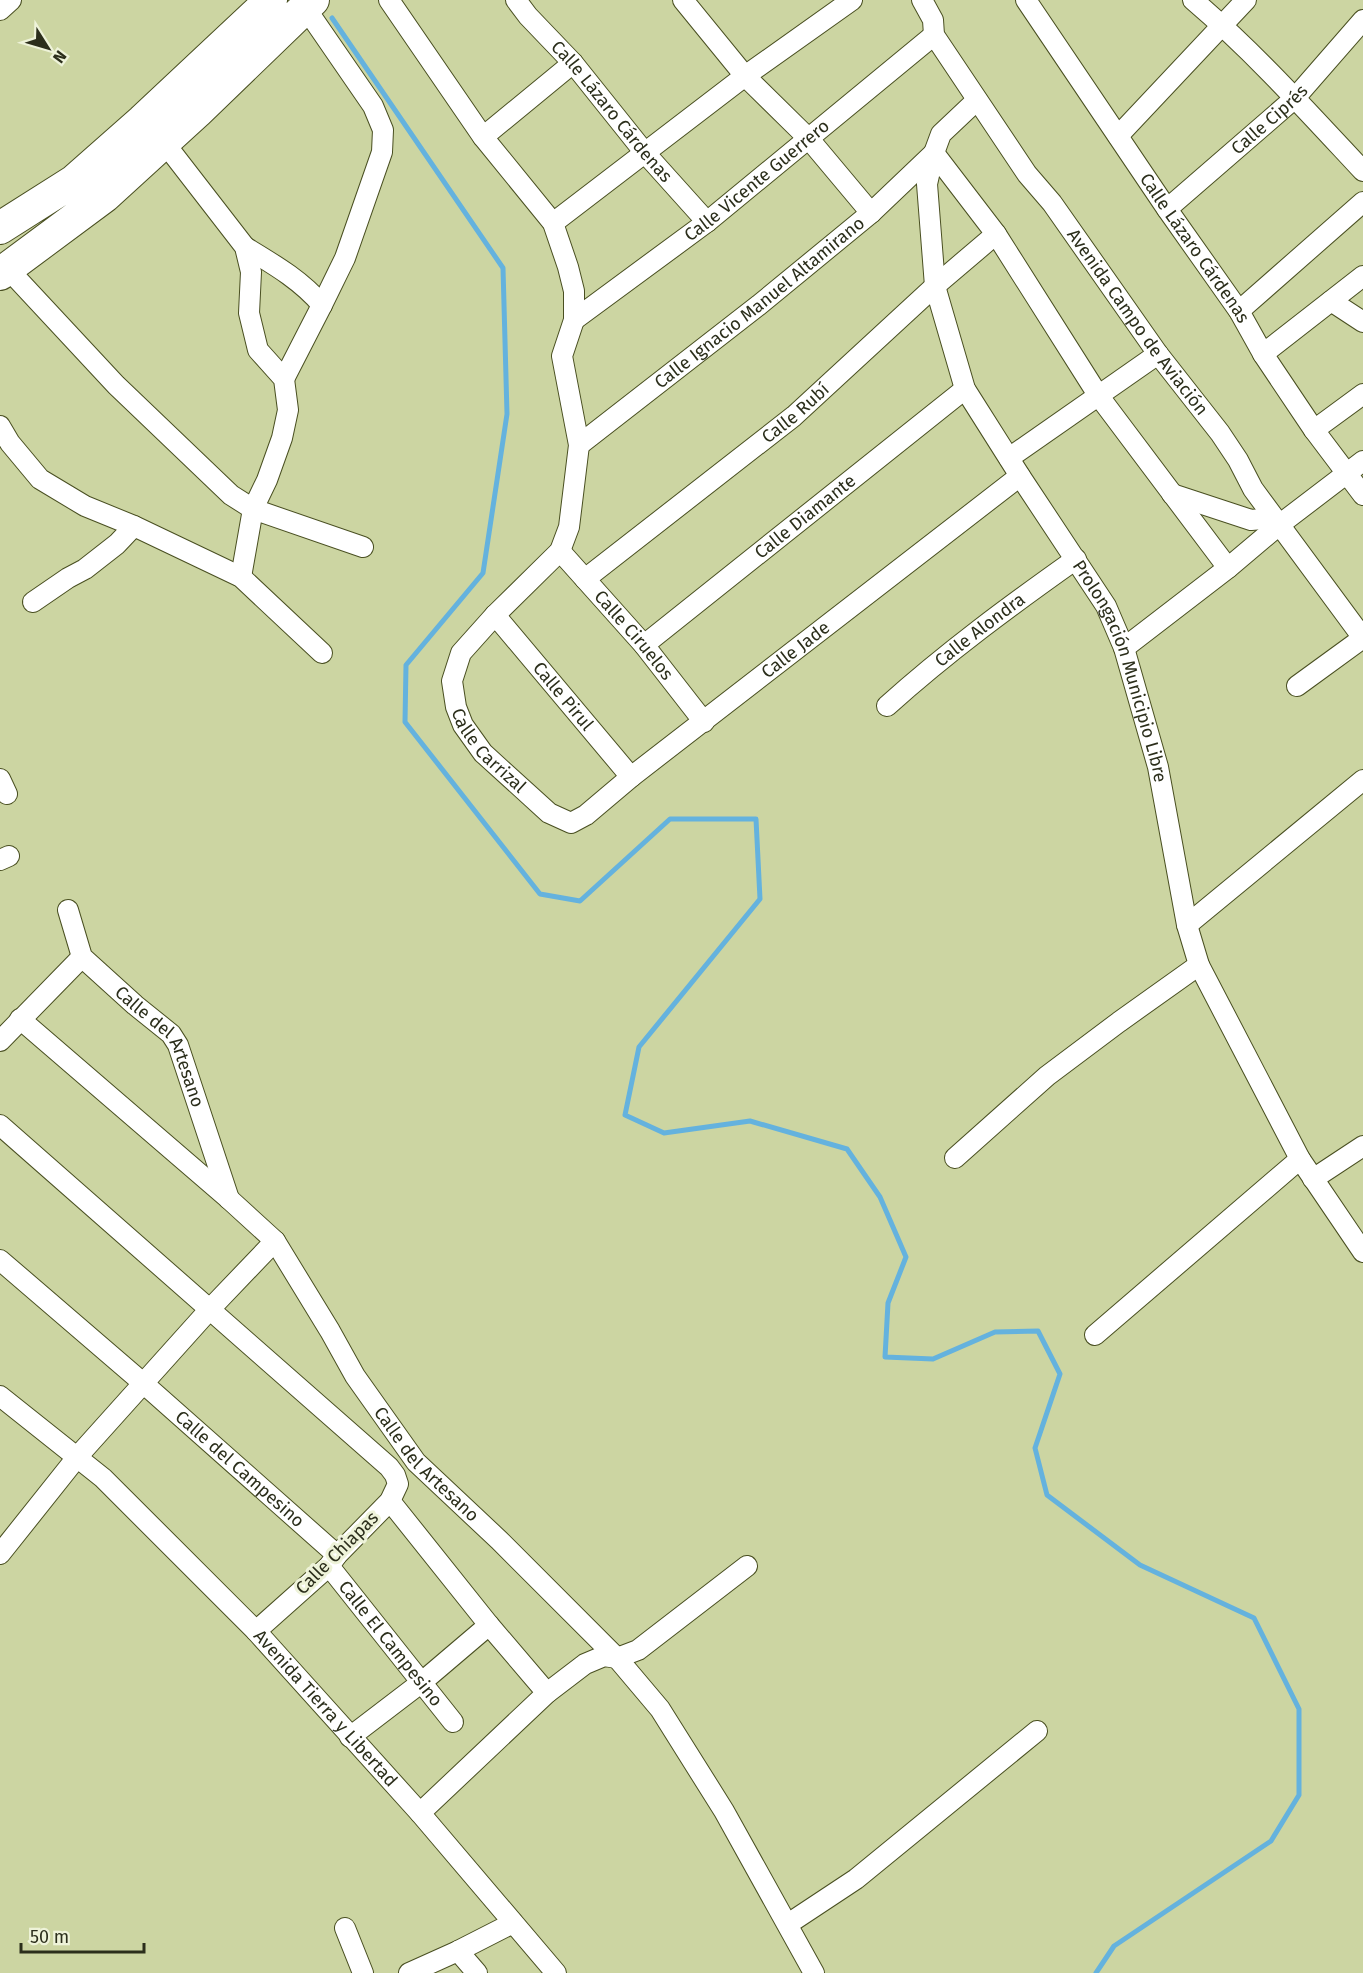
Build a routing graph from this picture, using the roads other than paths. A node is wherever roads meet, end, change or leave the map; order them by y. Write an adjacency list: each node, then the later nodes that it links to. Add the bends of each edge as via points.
1 (11, 0): 12 (street)
2 (271, 0): 32 (main road, via 74,181)
3 (389, 0): 21 (street)
4 (516, 0): 16 (street, Calle Lázaro Cárdenas)
5 (683, 0): 17 (street)
6 (852, 0): 17 (street)
7 (922, 0): 15 (street, Avenida Campo de Aviación, via 933,20)
8 (1026, 0): 20 (street, Calle Lázaro Cárdenas)
9 (1193, 0): 14 (street)
10 (1246, 0): 14 (street)
11 (306, 3): 23 (main road); 39 (street, via 373,106 383,130 382,152 345,258)
12 (0, 10)
13 (1363, 20): 18 (street, Calle Ciprés)
14 (1222, 24): 18 (street); 20 (street)
15 (934, 35): 19 (street, Avenida Campo de Aviación); 22 (street, Calle Vicente Guerrero)
16 (573, 63): 21 (street); 24 (street, Calle Lázaro Cárdenas)
17 (745, 76): 22 (street); 24 (street)
18 (1295, 98): 26 (street); 28 (street, Calle Ciprés)
19 (977, 100): 25 (street, Prolongación Municipio Libre, via 941,134); 43 (street, Avenida Campo de Aviación)
20 (1118, 136): 28 (street, Calle Lázaro Cárdenas)
21 (483, 137): 31 (street)
22 (809, 139): 29 (street); 30 (street, Calle Vicente Guerrero)
23 (163, 141): 34 (street); 35 (main road, via 105,196)
24 (645, 153): 30 (street, Calle Lázaro Cárdenas); 31 (street)
25 (934, 153): 29 (street, Calle Ignacio Manuel Altamirano); 33 (street); 37 (street, Prolongación Municipio Libre, via 927,184)
26 (1363, 171)
27 (1363, 202): 40 (street)
28 (1167, 209): 40 (street, Calle Lázaro Cárdenas)
29 (871, 213): 51 (street, Calle Ignacio Manuel Altamirano)
30 (707, 222): 41 (street, Calle Vicente Guerrero)
31 (553, 223): 41 (street, via 574,291)
32 (0, 228)
33 (996, 234): 37 (street, Calle Rubí); 48 (street)
34 (245, 247): 39 (street, via 308,289); 45 (street, via 251,272 249,313 258,350)
35 (4, 272): 58 (street, via 231,495)
36 (1363, 276): 38 (street)
37 (935, 286): 46 (street, Prolongación Municipio Libre); 66 (street, Calle Rubí, via 794,416)
38 (1331, 301): 42 (street); 44 (street)
39 (322, 305): 45 (street)
40 (1239, 311): 44 (street, Calle Lázaro Cárdenas)
41 (574, 320): 51 (street, via 562,356)
42 (1363, 322)
43 (1158, 354): 48 (street); 59 (street, Avenida Campo de Aviación, via 1220,434)
44 (1263, 354): 50 (street, Calle Lázaro Cárdenas)
45 (284, 379): 58 (street, via 288,410 282,438)
46 (965, 389): 52 (street, Prolongación Municipio Libre); 70 (street, Calle Diamante)
47 (1363, 394): 50 (street)
48 (1098, 395): 52 (street); 56 (street)
49 (0, 426): 60 (street, via 40,479 84,506)
50 (1314, 430): 54 (street, Calle Lázaro Cárdenas)
51 (579, 445): 62 (street, via 569,527)
52 (1009, 458): 55 (street, Prolongación Municipio Libre)
53 (1363, 461): 54 (street)
54 (1346, 475): 57 (street, Calle Lázaro Cárdenas); 59 (street)
55 (1020, 476): 63 (street, Prolongación Municipio Libre); 75 (street, Calle Jade)
56 (1172, 494): 59 (street, via 1251,520); 64 (street)
57 (1363, 495)
58 (253, 509): 61 (street); 65 (street)
59 (1276, 521): 64 (street); 69 (street, Avenida Campo de Aviación)
60 (134, 526): 65 (street); 67 (street, via 85,569)
61 (363, 547)
62 (560, 551): 66 (street, Calle Ciruelos); 68 (street)
63 (1076, 559): 71 (street, Prolongación Municipio Libre, via 1106,606); 74 (street, Calle Alondra, via 991,619)
64 (1228, 568): 71 (street)
65 (241, 577): 72 (street)
66 (585, 579): 70 (street, Calle Ciruelos)
67 (33, 602)
68 (495, 615): 76 (street, Calle Pirul); 78 (street, Calle Carrizal, via 461,653 452,681 456,706 463,725 483,753 549,813)
69 (1363, 638): 73 (street)
70 (644, 645): 75 (street, Calle Ciruelos)
71 (1124, 648): 80 (street, Prolongación Municipio Libre, via 1158,767)
72 (322, 653)
73 (1297, 686)
74 (888, 706)
75 (704, 722): 76 (street, Calle Jade)
76 (631, 777): 78 (street, Calle Jade)
77 (1363, 780): 80 (street)
78 (571, 823)
79 (68, 910): 81 (street)
80 (1186, 925): 82 (street, Prolongación Municipio Libre)
81 (82, 957): 83 (street); 90 (street, Calle del Artesano, via 171,1034 178,1045)
82 (1199, 965): 87 (street, via 1047,1076); 88 (street, Prolongación Municipio Libre)
83 (20, 1020): 84 (street); 90 (street, Calle del Artesano)
84 (0, 1041)
85 (0, 1125): 94 (street)
86 (1363, 1146): 89 (street)
87 (955, 1158)
88 (1300, 1159): 89 (street, Prolongación Municipio Libre); 95 (street)
89 (1313, 1179): 92 (street, Prolongación Municipio Libre)
90 (229, 1199): 91 (street, Calle del Artesano)
91 (274, 1241): 94 (street); 105 (street, Calle del Artesano, via 356,1376 416,1462)
92 (1363, 1252)
93 (0, 1260): 96 (street, Calle del Campesino)
94 (210, 1309): 96 (street); 99 (street, Calle Chiapas, via 389,1467 398,1484)
95 (1095, 1335)
96 (143, 1383): 98 (street); 101 (street, Calle del Campesino)
97 (2, 1402): 98 (street, Avenida Tierra y Libertad)
98 (78, 1456): 100 (street); 104 (street, Avenida Tierra y Libertad)
99 (390, 1501): 101 (street, Calle Chiapas); 103 (street)
100 (0, 1554)
101 (333, 1560): 104 (street, Calle Chiapas); 106 (street, Calle El Campesino)
102 (747, 1566): 105 (street, via 638,1650)
103 (489, 1625): 106 (street); 107 (street)
104 (256, 1631): 110 (street, Avenida Tierra y Libertad)
105 (617, 1658): 107 (street, via 604,1656 585,1664); 113 (street, Calle del Artesano, via 660,1709 724,1810)
106 (422, 1682): 108 (street, Calle El Campesino); 110 (street)
107 (546, 1693): 111 (street)
108 (453, 1722)
109 (1037, 1731): 113 (street, via 856,1879)
110 (350, 1737): 111 (street, Avenida Tierra y Libertad)
111 (420, 1813): 112 (street, Avenida Tierra y Libertad)
112 (513, 1923): 115 (street); 119 (street, Avenida Tierra y Libertad)
113 (788, 1924): 120 (street, Calle del Artesano)
114 (345, 1928): 116 (street)
115 (458, 1951): 117 (street); 118 (street)
116 (363, 1973)
117 (409, 1973)
118 (477, 1973)
119 (556, 1973)
120 (814, 1973)

